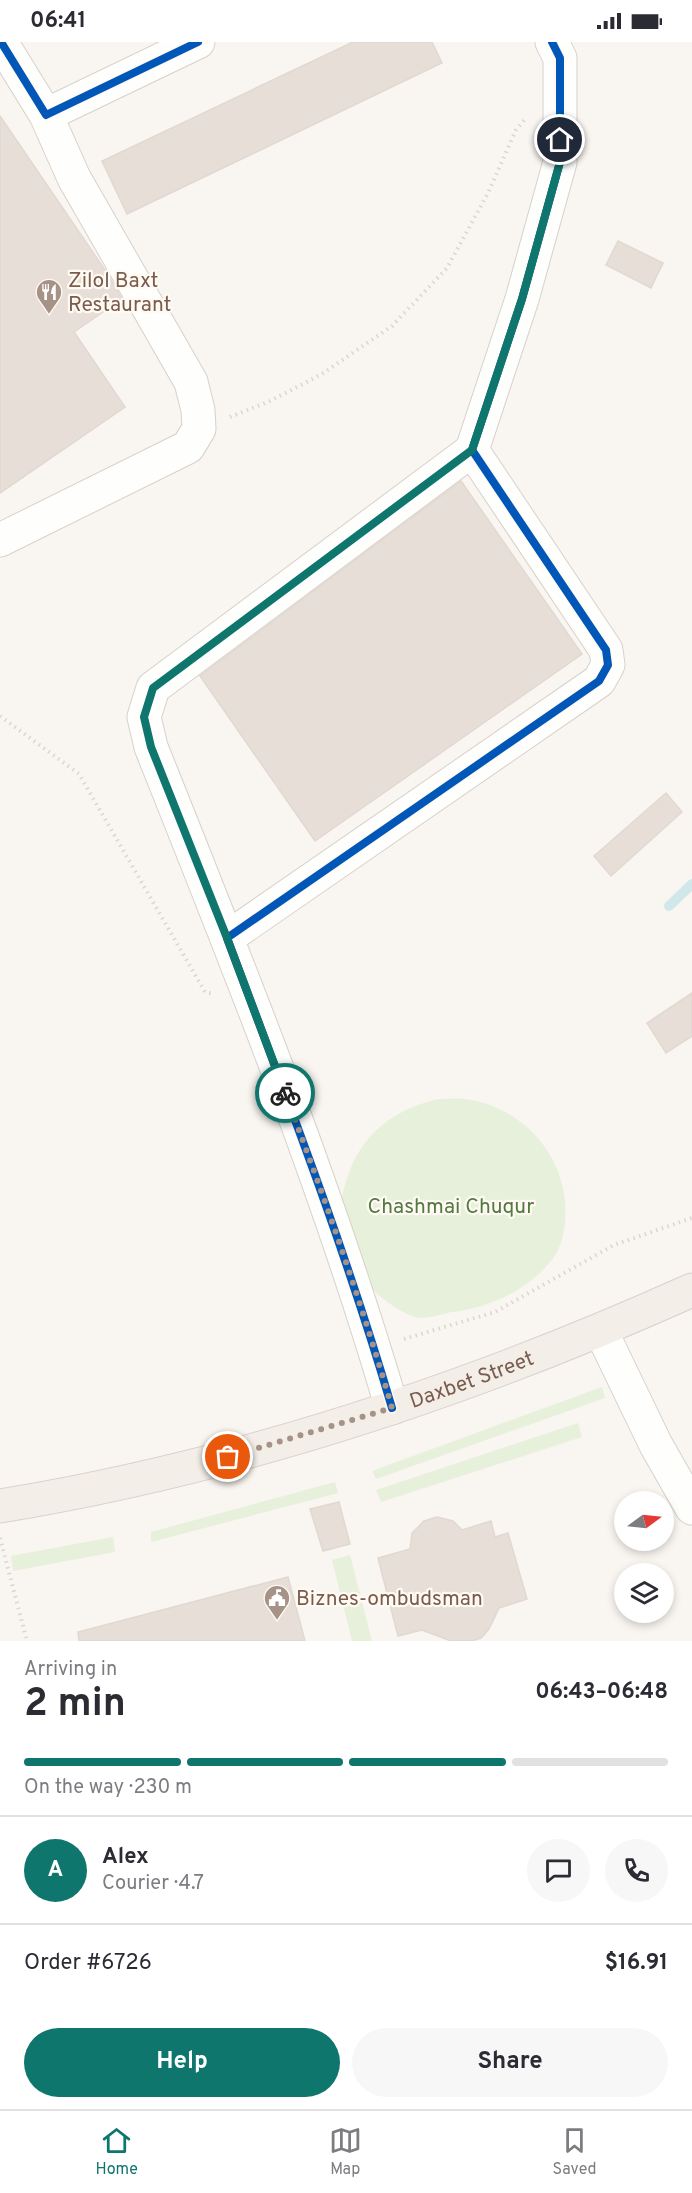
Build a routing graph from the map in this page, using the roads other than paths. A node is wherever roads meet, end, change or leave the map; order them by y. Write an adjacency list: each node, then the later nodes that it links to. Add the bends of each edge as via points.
1 (1, 42): 4 (street)
2 (198, 42): 4 (street)
3 (552, 42): 5 (street, via 560,58 560,162 522,299)
4 (46, 115): 6 (street, via 74,178 190,382 199,429 188,447)
5 (472, 450): 7 (street, via 153,688 144,717 151,747); 7 (street, via 606,650 608,665 599,681)
6 (0, 540)
7 (227, 938): 10 (street, via 313,1167)
8 (692, 1290): 9 (main road, Daxbet Street)
9 (601, 1331): 10 (main road, Daxbet Street); 12 (street, via 656,1446)
10 (392, 1408): 11 (main road, Daxbet Street, via 165,1473)
11 (0, 1506)
12 (692, 1509)

